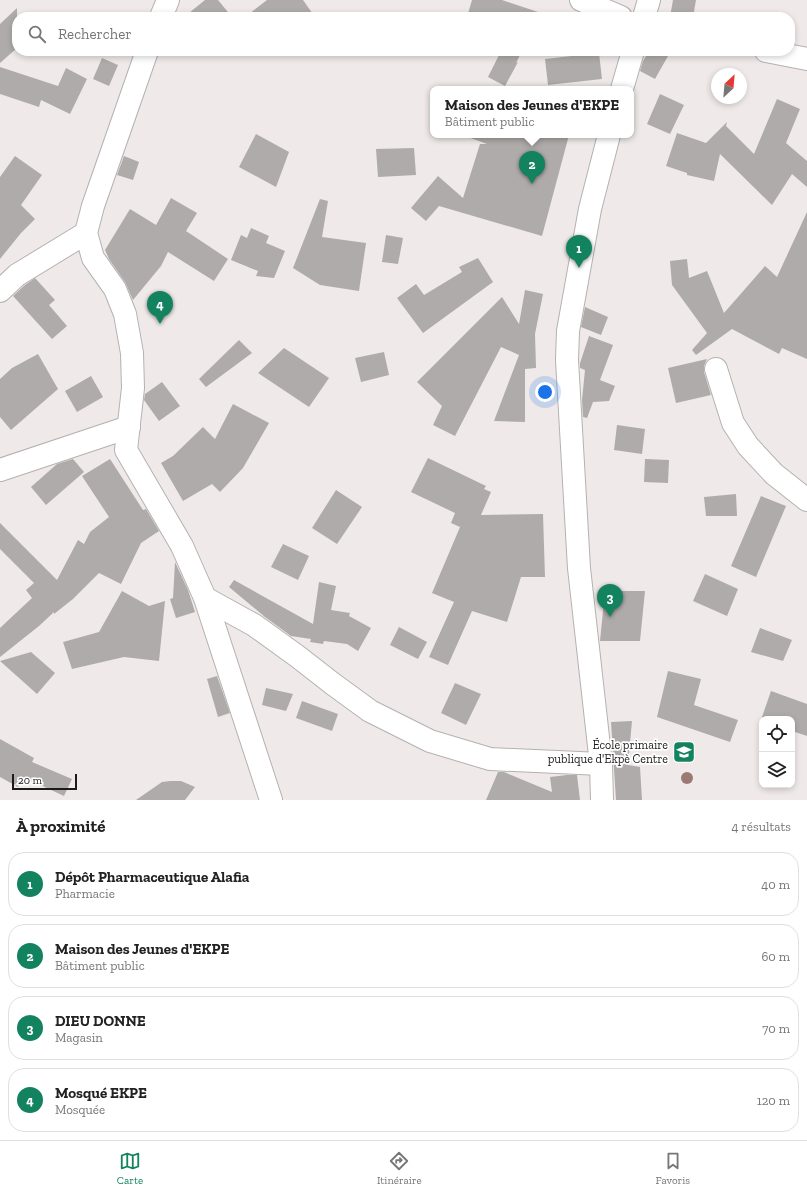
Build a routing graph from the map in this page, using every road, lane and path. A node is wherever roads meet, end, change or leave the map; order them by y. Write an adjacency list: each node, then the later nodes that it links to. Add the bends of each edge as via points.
1 (168, 0): 4 (street)
2 (581, 0): 5 (street)
3 (649, 0): 6 (street)
4 (163, 12)
5 (609, 12)
6 (645, 12)
7 (145, 56): 13 (street)
8 (632, 56): 11 (street)
9 (792, 56): 10 (street)
10 (807, 59)
11 (623, 86)
12 (608, 138): 20 (street, via 590,209 568,338 579,568)
13 (86, 233): 14 (street, via 17,275); 16 (street, via 93,258 115,289 125,314 132,354 133,388)
14 (0, 291)
15 (716, 368): 18 (street, via 733,423 748,446 774,474)
16 (129, 427): 17 (street); 19 (street, via 126,450 182,546)
17 (0, 470)
18 (807, 500)
19 (205, 598): 20 (street, via 254,625 370,711 430,741 490,759); 21 (street)
20 (600, 764): 22 (street)
21 (271, 800)
22 (602, 800)

